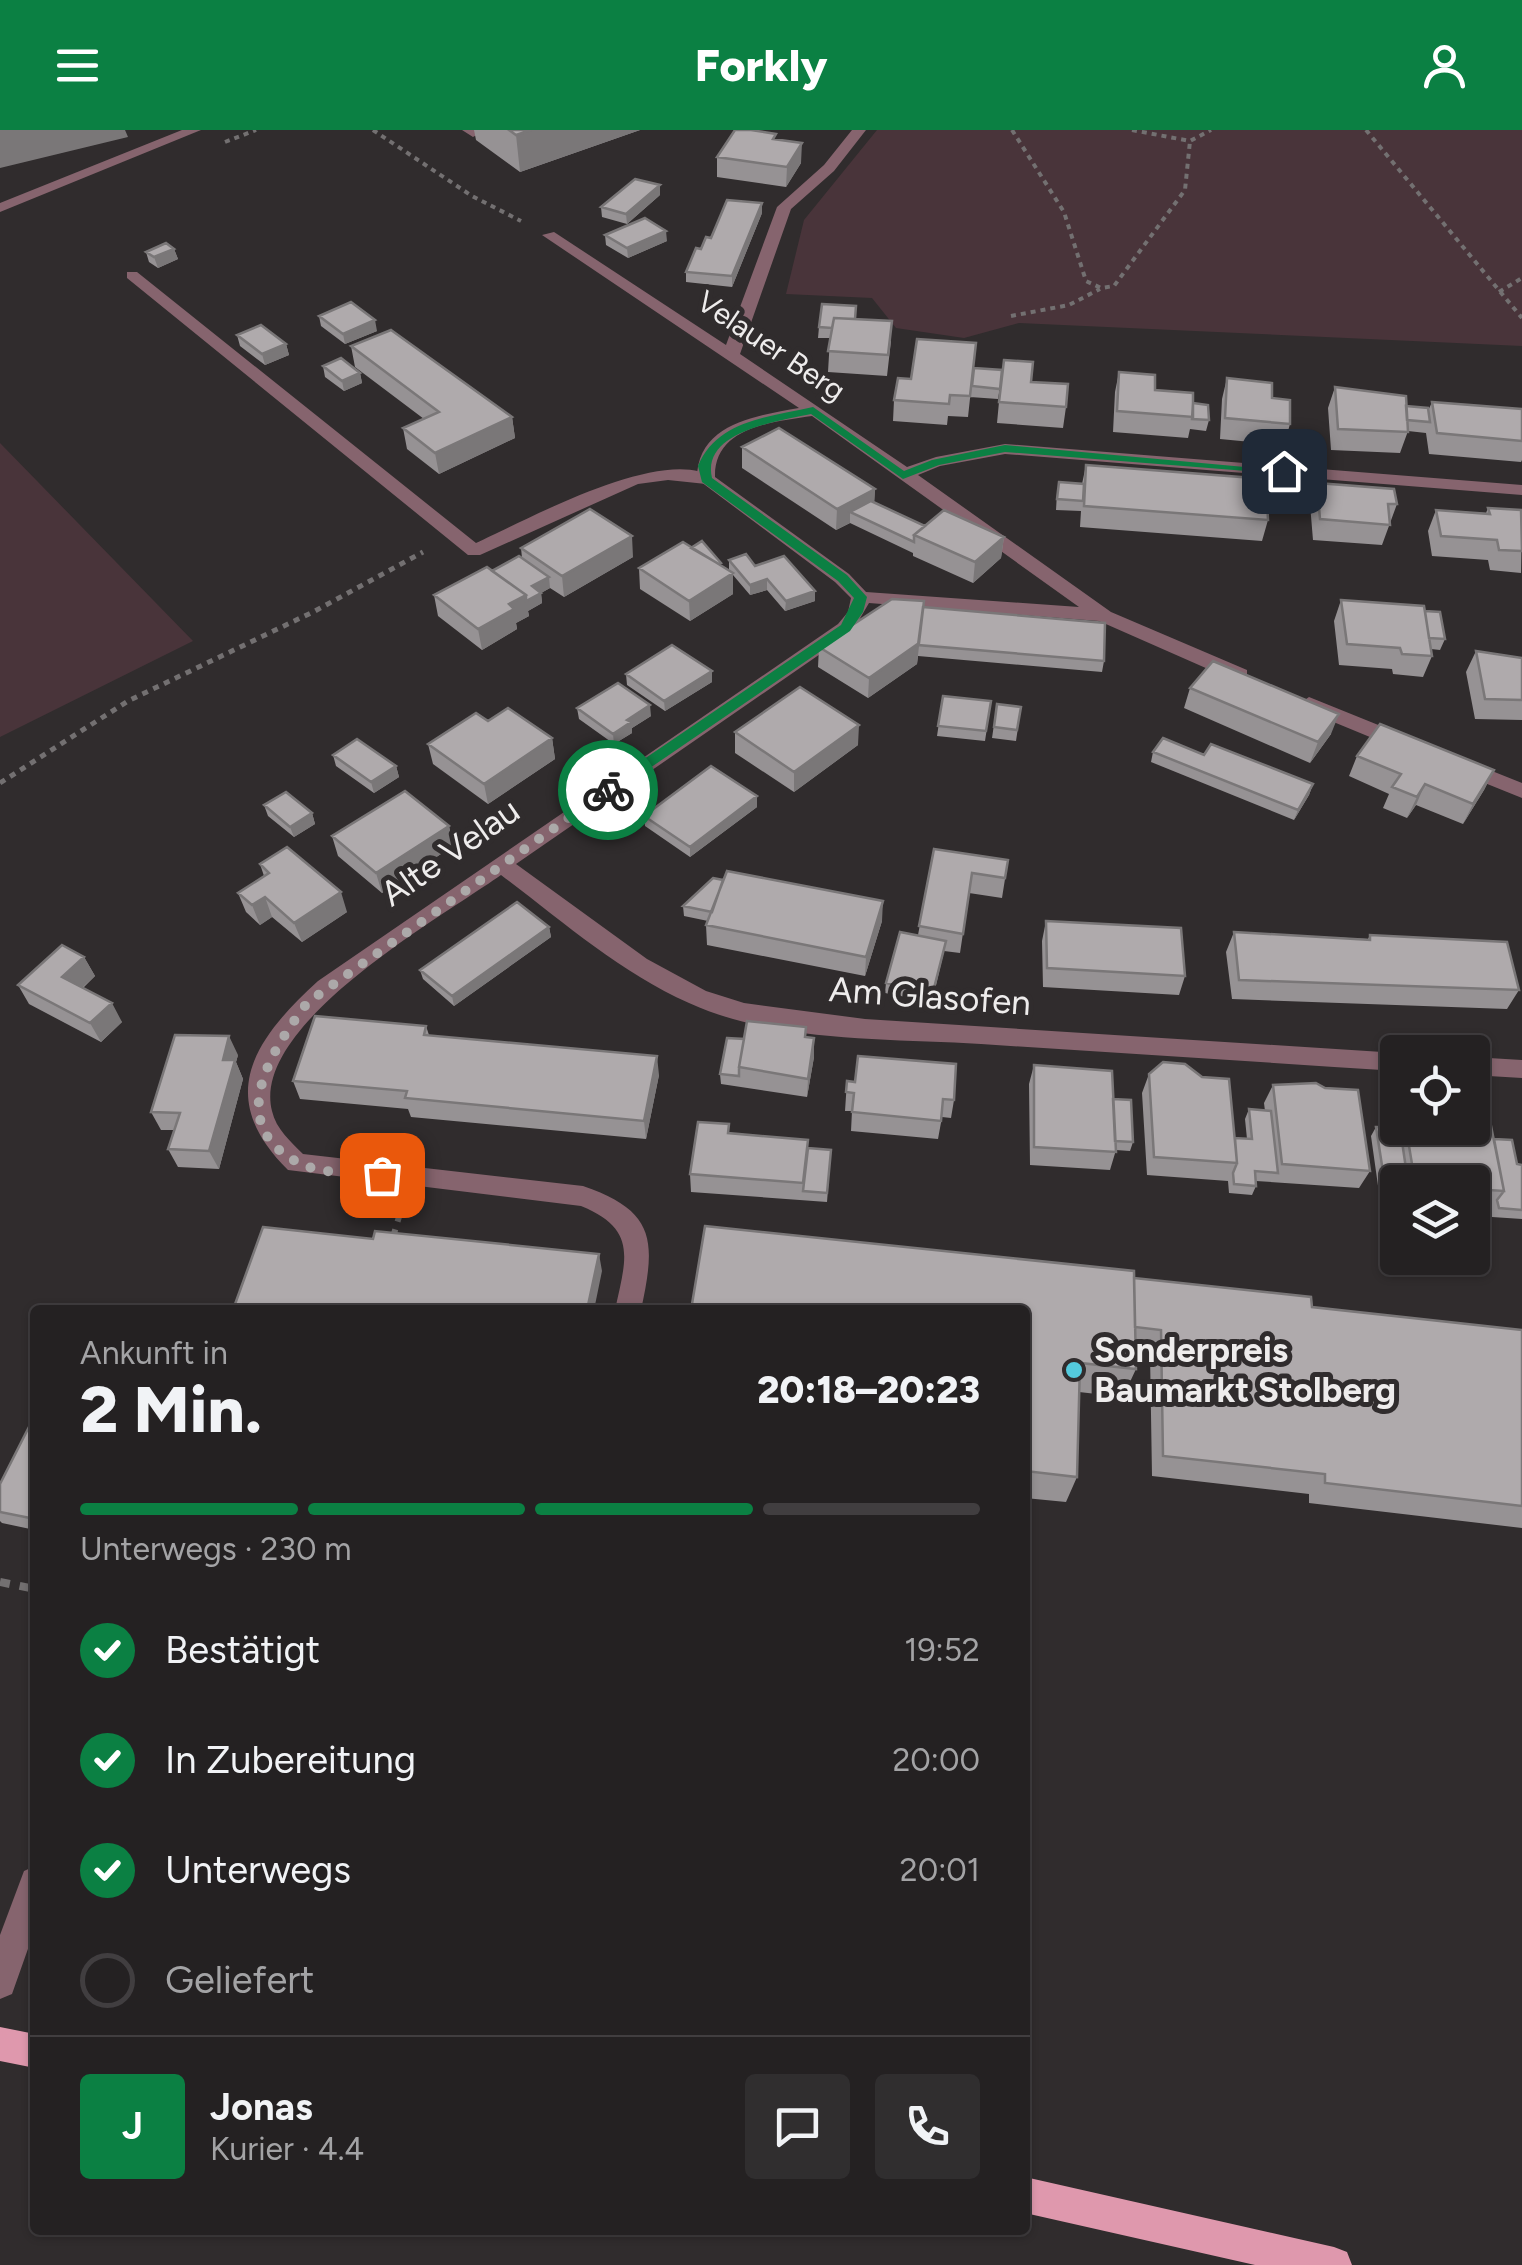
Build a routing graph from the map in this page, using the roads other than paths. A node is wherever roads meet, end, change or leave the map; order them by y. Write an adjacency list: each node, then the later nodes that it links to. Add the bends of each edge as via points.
1 (194, 130): 3 (street)
2 (859, 130): 6 (street, via 829,168 784,207)
3 (0, 208)
4 (549, 235): 6 (street, Velauer Berg)
5 (132, 275): 9 (street, via 474,551 634,479)
6 (732, 355): 7 (street, Velauer Berg)
7 (813, 410): 8 (street, Velauer Berg); 9 (street, via 728,434 710,450)
8 (903, 475): 10 (street, via 1005,449); 12 (street, Velauer Berg)
9 (706, 479): 11 (street)
10 (1522, 490)
11 (861, 597): 12 (street, Velauer Berg); 16 (street, Alte Velau, via 845,628)
12 (1104, 616): 13 (street, Velauer Berg)
13 (1256, 682)
14 (1292, 696): 15 (street)
15 (1522, 791)
16 (500, 864): 17 (street, Am Glasofen, via 668,982 725,1008 864,1028); 20 (street, Alte Velau, via 307,1003 276,1046 257,1114 297,1163 582,1196 612,1206 635,1229 640,1250)
17 (1380, 1061)
18 (1490, 1067): 19 (street)
19 (1522, 1068)
20 (629, 1305)
21 (30, 1896): 22 (street)
22 (0, 1982)
23 (0, 2044): 24 (main road)
24 (30, 2050)
25 (1030, 2196): 26 (main road)
26 (1334, 2265)

